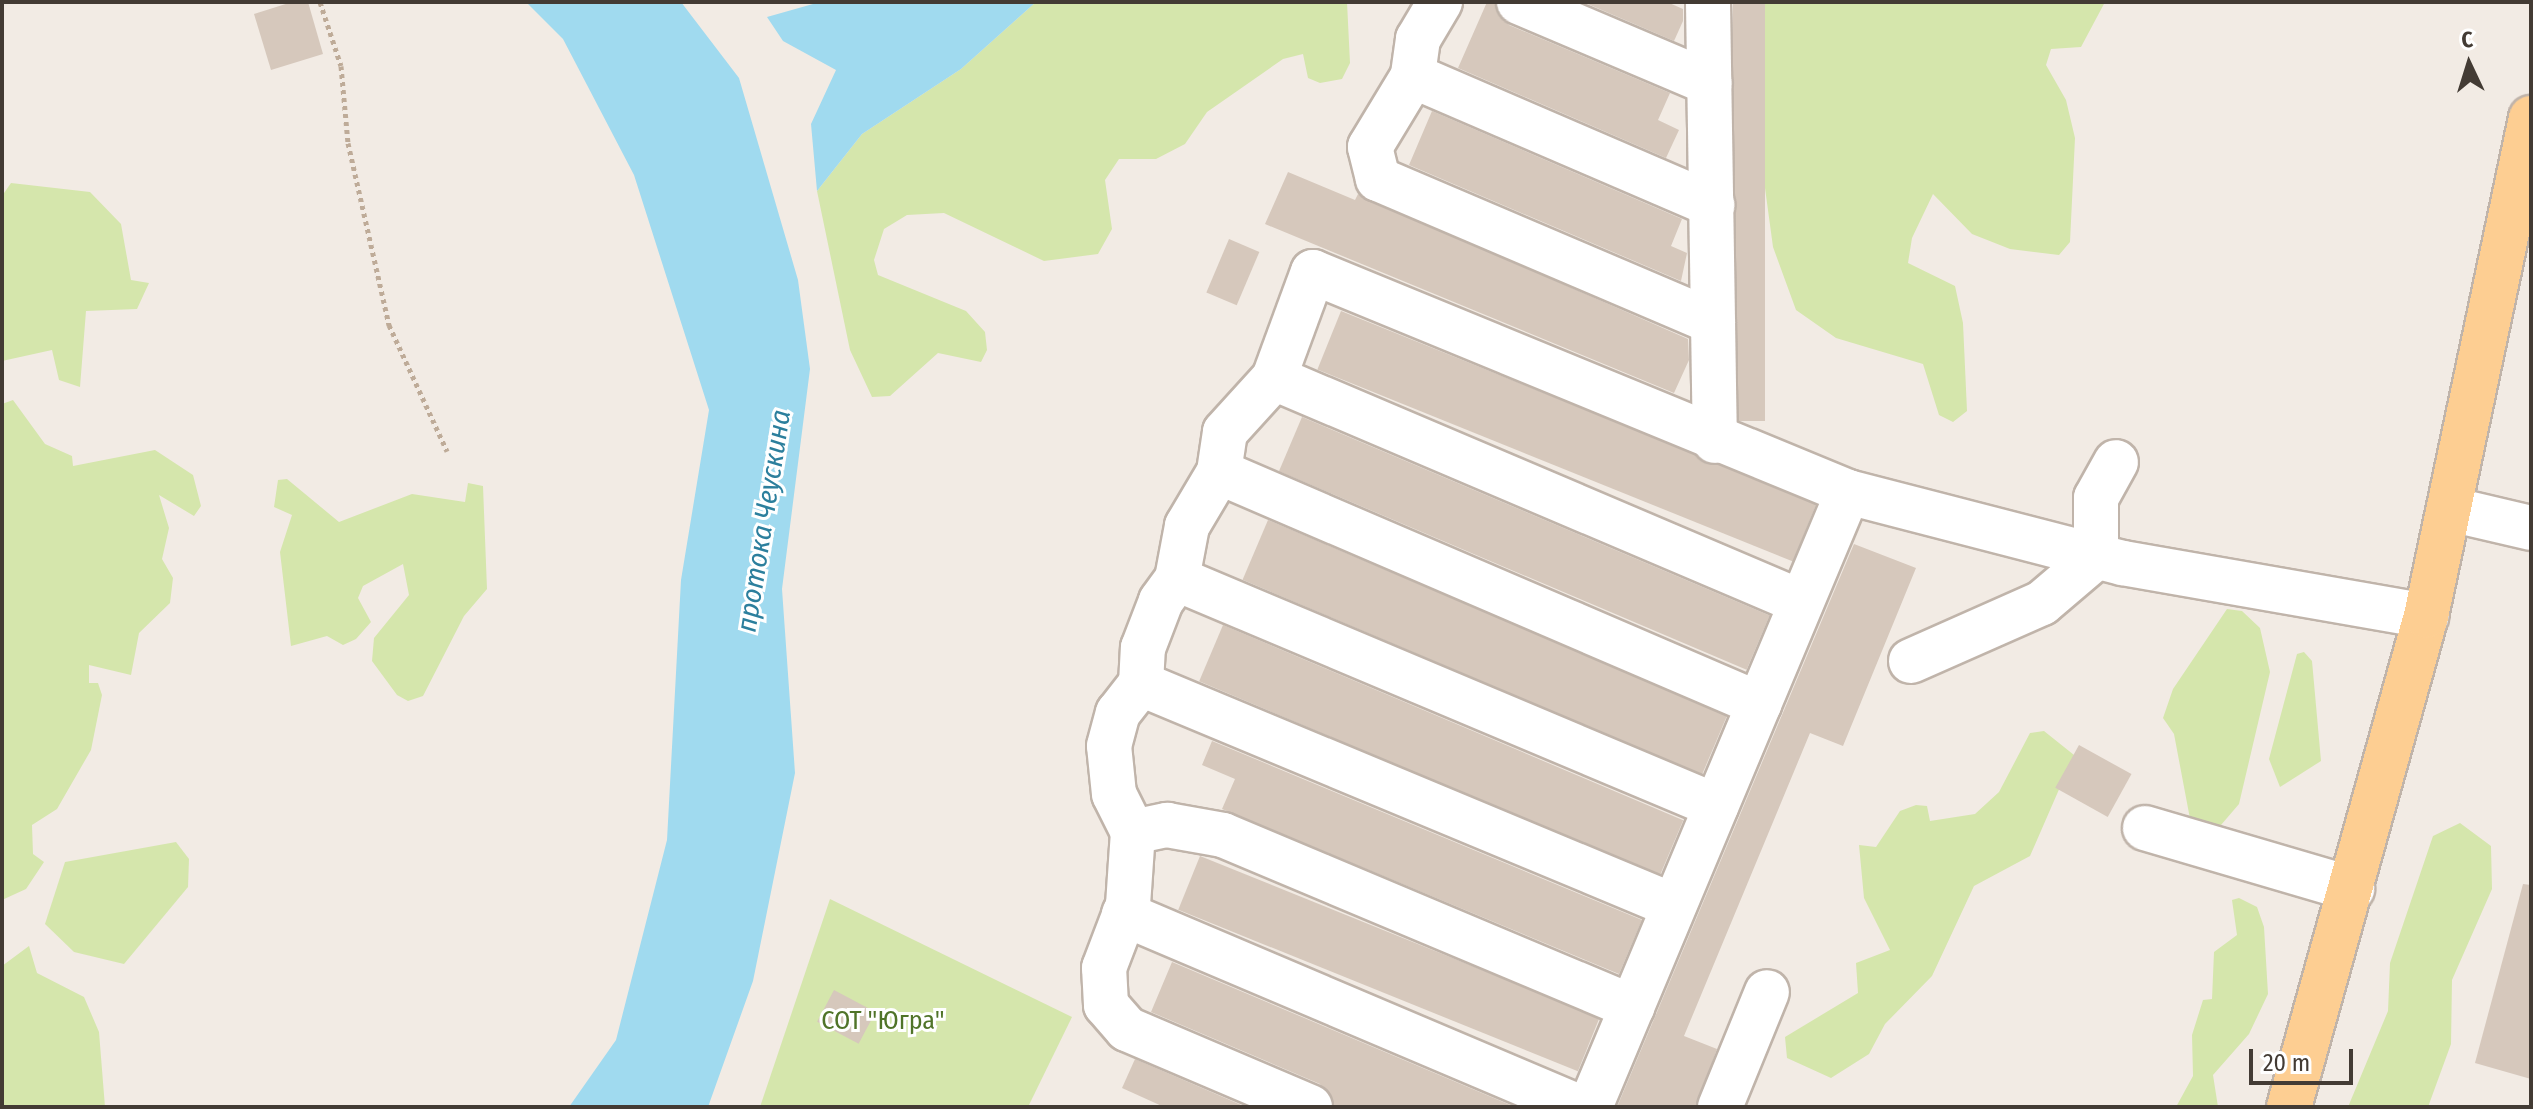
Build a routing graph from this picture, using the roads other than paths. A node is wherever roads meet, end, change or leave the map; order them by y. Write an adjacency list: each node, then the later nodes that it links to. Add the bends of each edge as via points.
1 (1440, 2): 4 (lane, via 1418,39)
2 (1519, 2): 5 (lane)
3 (1708, 2): 5 (lane)
4 (1413, 76): 7 (lane); 8 (lane, via 1370,147 1378,179)
5 (1710, 83): 7 (lane)
6 (2531, 118): 14 (main road)
7 (1712, 205): 8 (lane)
8 (1713, 322): 10 (lane)
9 (1274, 378): 10 (lane, via 1313,272); 12 (lane, via 1242,405 1225,432); 18 (lane)
10 (1715, 441): 13 (lane)
11 (2116, 462): 16 (lane, via 2096,498)
12 (1219, 472): 17 (lane, via 1187,526); 22 (lane)
13 (1848, 492): 16 (lane); 18 (lane)
14 (2450, 509): 15 (lane); 19 (main road)
15 (2531, 528)
16 (2096, 557): 19 (lane); 20 (lane, via 2042,603)
17 (1177, 579): 21 (lane, via 1143,648); 23 (lane)
18 (1801, 602): 22 (lane)
19 (2426, 616): 26 (main road)
20 (1911, 661)
21 (1141, 684): 25 (lane, via 1118,713 1109,746 1114,794); 27 (lane)
22 (1759, 704): 23 (lane)
23 (1716, 806): 27 (lane)
24 (2145, 828): 26 (lane)
25 (1133, 832): 28 (lane); 30 (lane, via 1167,825 1223,835)
26 (2352, 889): 35 (main road)
27 (1674, 906): 30 (lane)
28 (1124, 914): 31 (lane, via 1104,968 1106,1005 1127,1029); 32 (lane)
29 (1767, 992): 34 (lane)
30 (1632, 1007): 33 (lane)
31 (1310, 1107)
32 (1579, 1107)
33 (1590, 1107)
34 (1720, 1107)
35 (2289, 1107)

